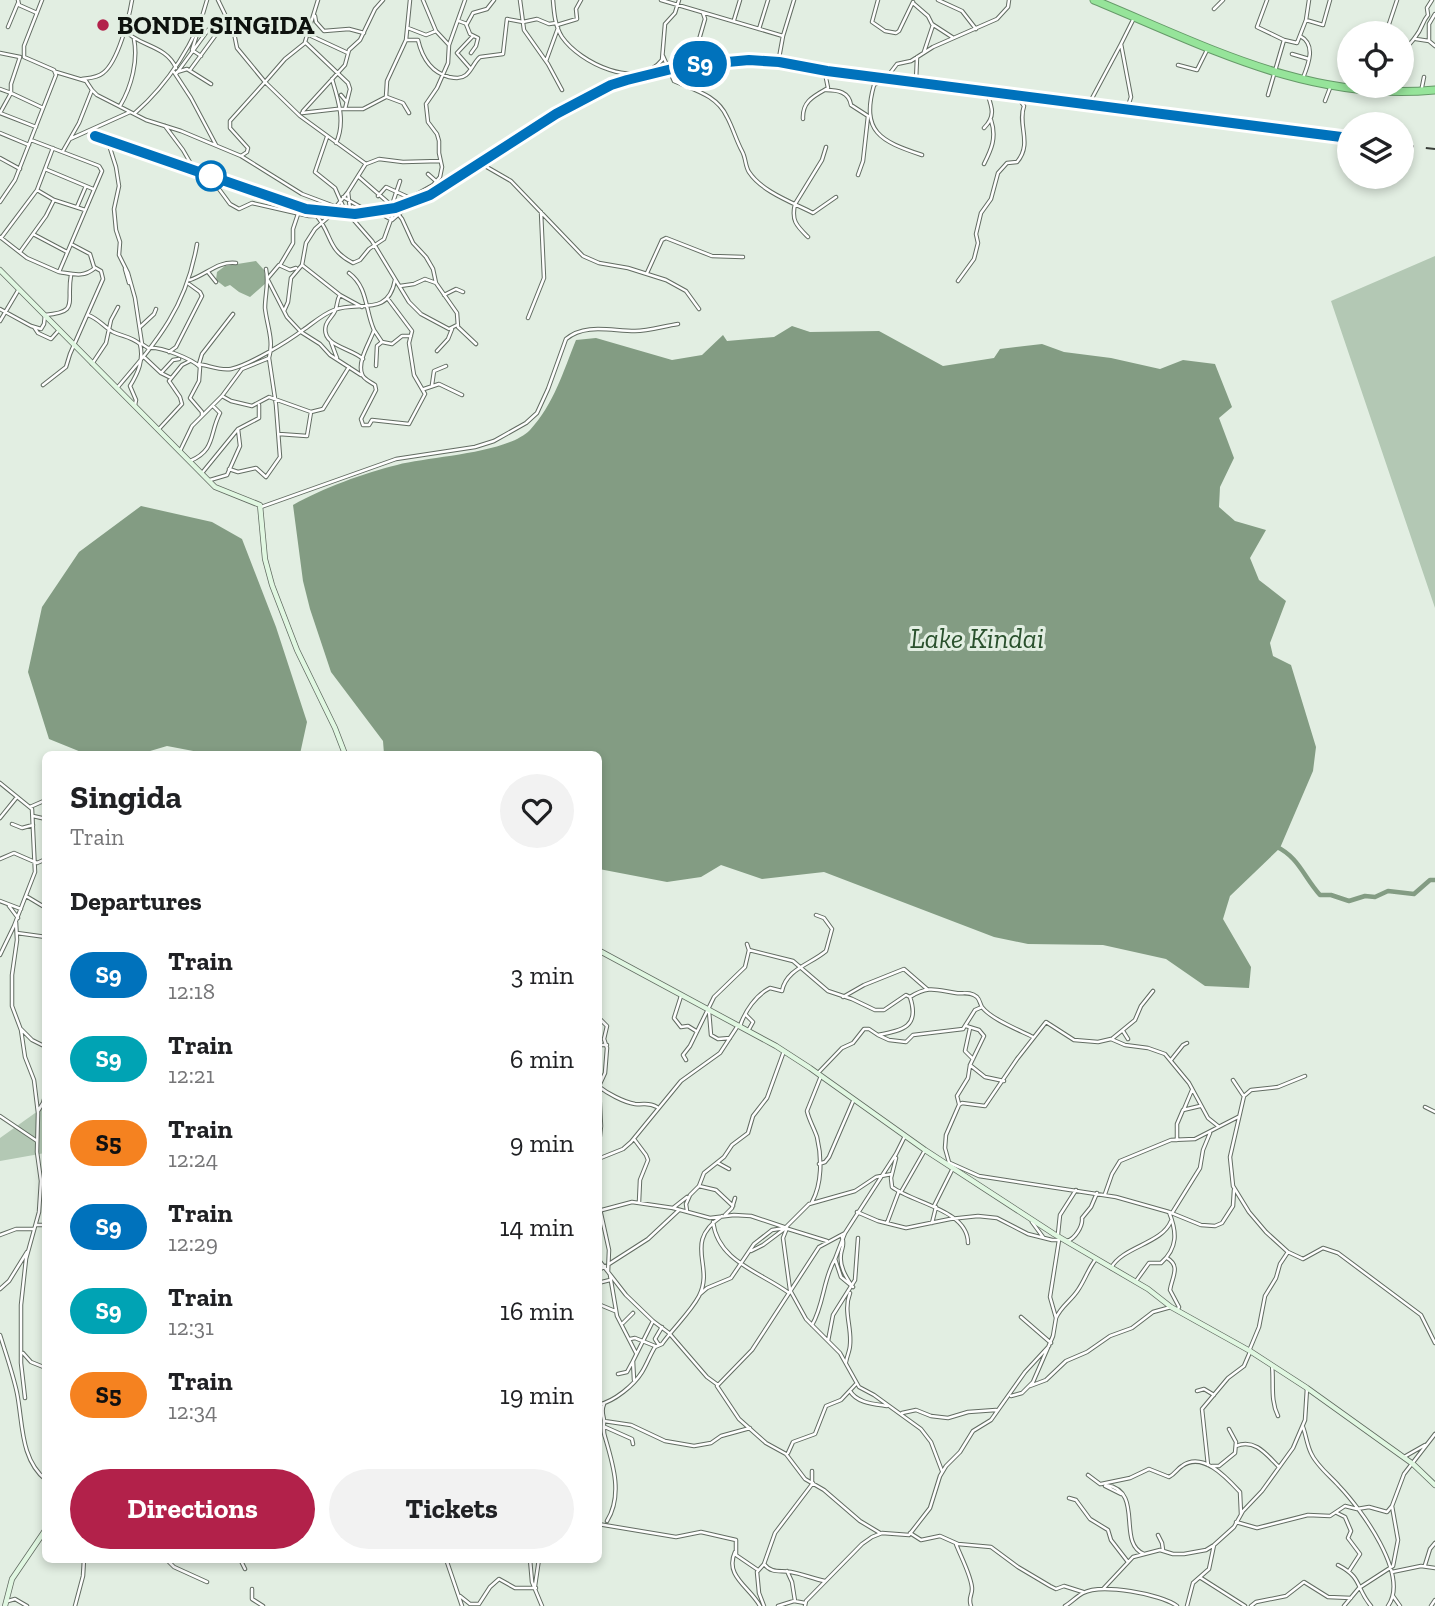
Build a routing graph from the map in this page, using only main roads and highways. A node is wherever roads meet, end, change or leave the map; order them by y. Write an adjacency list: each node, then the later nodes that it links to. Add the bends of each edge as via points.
1 (1094, 0): 2 (highway, via 1272,73)
2 (1337, 86)
3 (1435, 90): 4 (highway)
4 (1414, 91)

